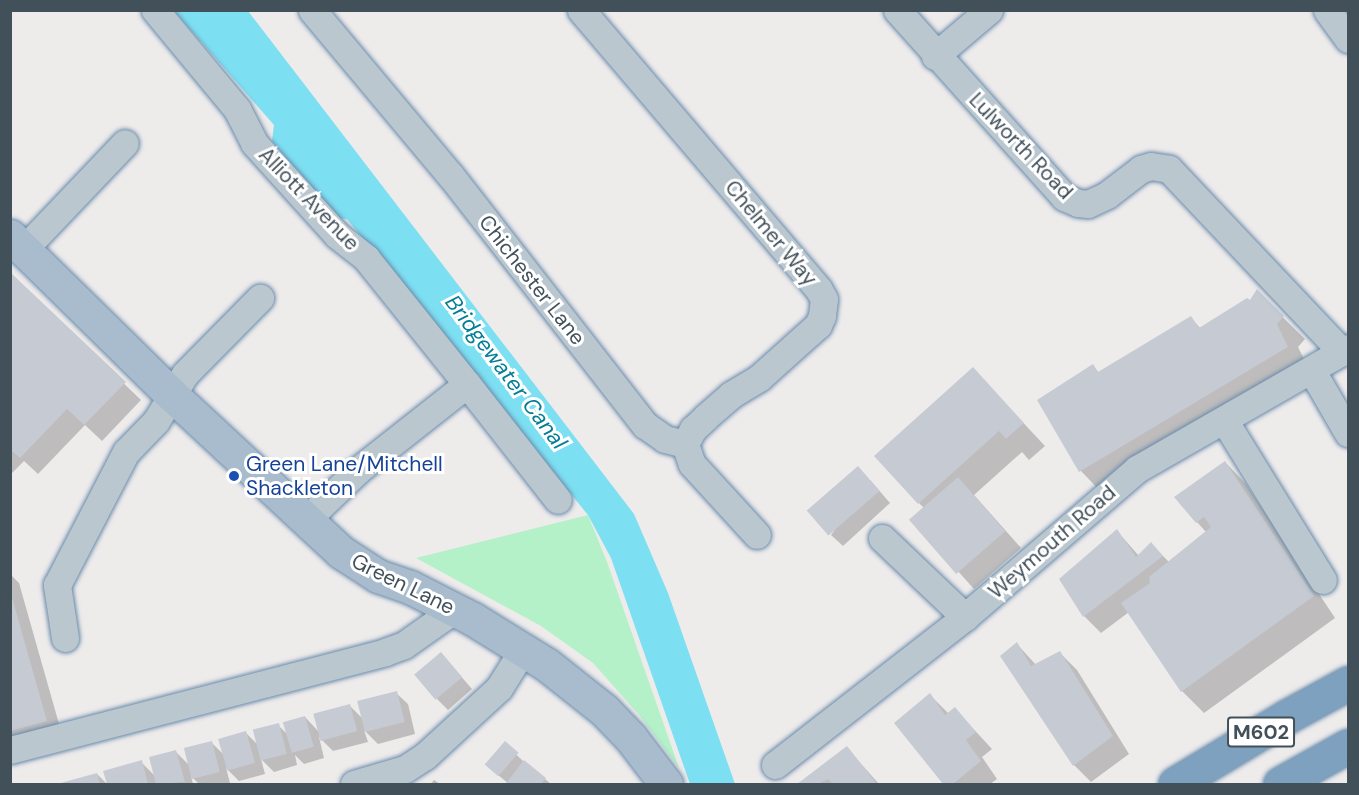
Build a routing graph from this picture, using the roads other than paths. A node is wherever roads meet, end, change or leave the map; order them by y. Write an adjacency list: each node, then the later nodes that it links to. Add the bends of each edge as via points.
1 (155, 10): 14 (street, Alliott Avenue, via 237,110 254,143 337,235 366,258)
2 (312, 10): 18 (street, Chichester Lane, via 451,176 645,425 665,439)
3 (581, 10): 18 (street, Chelmer Way, via 824,299 818,324 759,378 706,417)
4 (897, 10): 8 (street, Lulworth Road)
5 (989, 10): 8 (street)
6 (1327, 10): 7 (street)
7 (1348, 39)
8 (935, 56): 12 (street, Lulworth Road, via 1071,201 1098,201 1133,174 1151,166 1177,174)
9 (125, 143): 10 (street)
10 (17, 242): 15 (main road, Green Lane)
11 (260, 298): 15 (street, via 185,374)
12 (1345, 350): 13 (street, Weymouth Road)
13 (1312, 371): 16 (street, Weymouth Road); 17 (street)
14 (467, 384): 19 (street, Alliott Avenue); 20 (street, via 357,471)
15 (172, 395): 20 (main road, Green Lane); 26 (street, via 156,421 126,452 57,585)
16 (1224, 420): 23 (street); 25 (street, Weymouth Road, via 1137,469)
17 (1348, 433)
18 (685, 444): 21 (street, via 692,464)
19 (558, 500)
20 (306, 519): 24 (main road, Green Lane, via 360,566)
21 (757, 536)
22 (882, 538): 25 (street)
23 (1323, 580)
24 (455, 609): 27 (main road, Green Lane); 30 (street, via 404,645 385,652)
25 (965, 617): 31 (street, Weymouth Road)
26 (65, 638)
27 (524, 648): 32 (main road, Green Lane, via 604,710); 33 (street, via 499,688 465,722 415,763)
28 (1348, 683): 34 (highway, M602)
29 (1348, 746): 35 (highway, M602)
30 (10, 750)
31 (775, 765)
32 (659, 774)
33 (370, 782)
34 (1175, 784)
35 (1280, 784)

